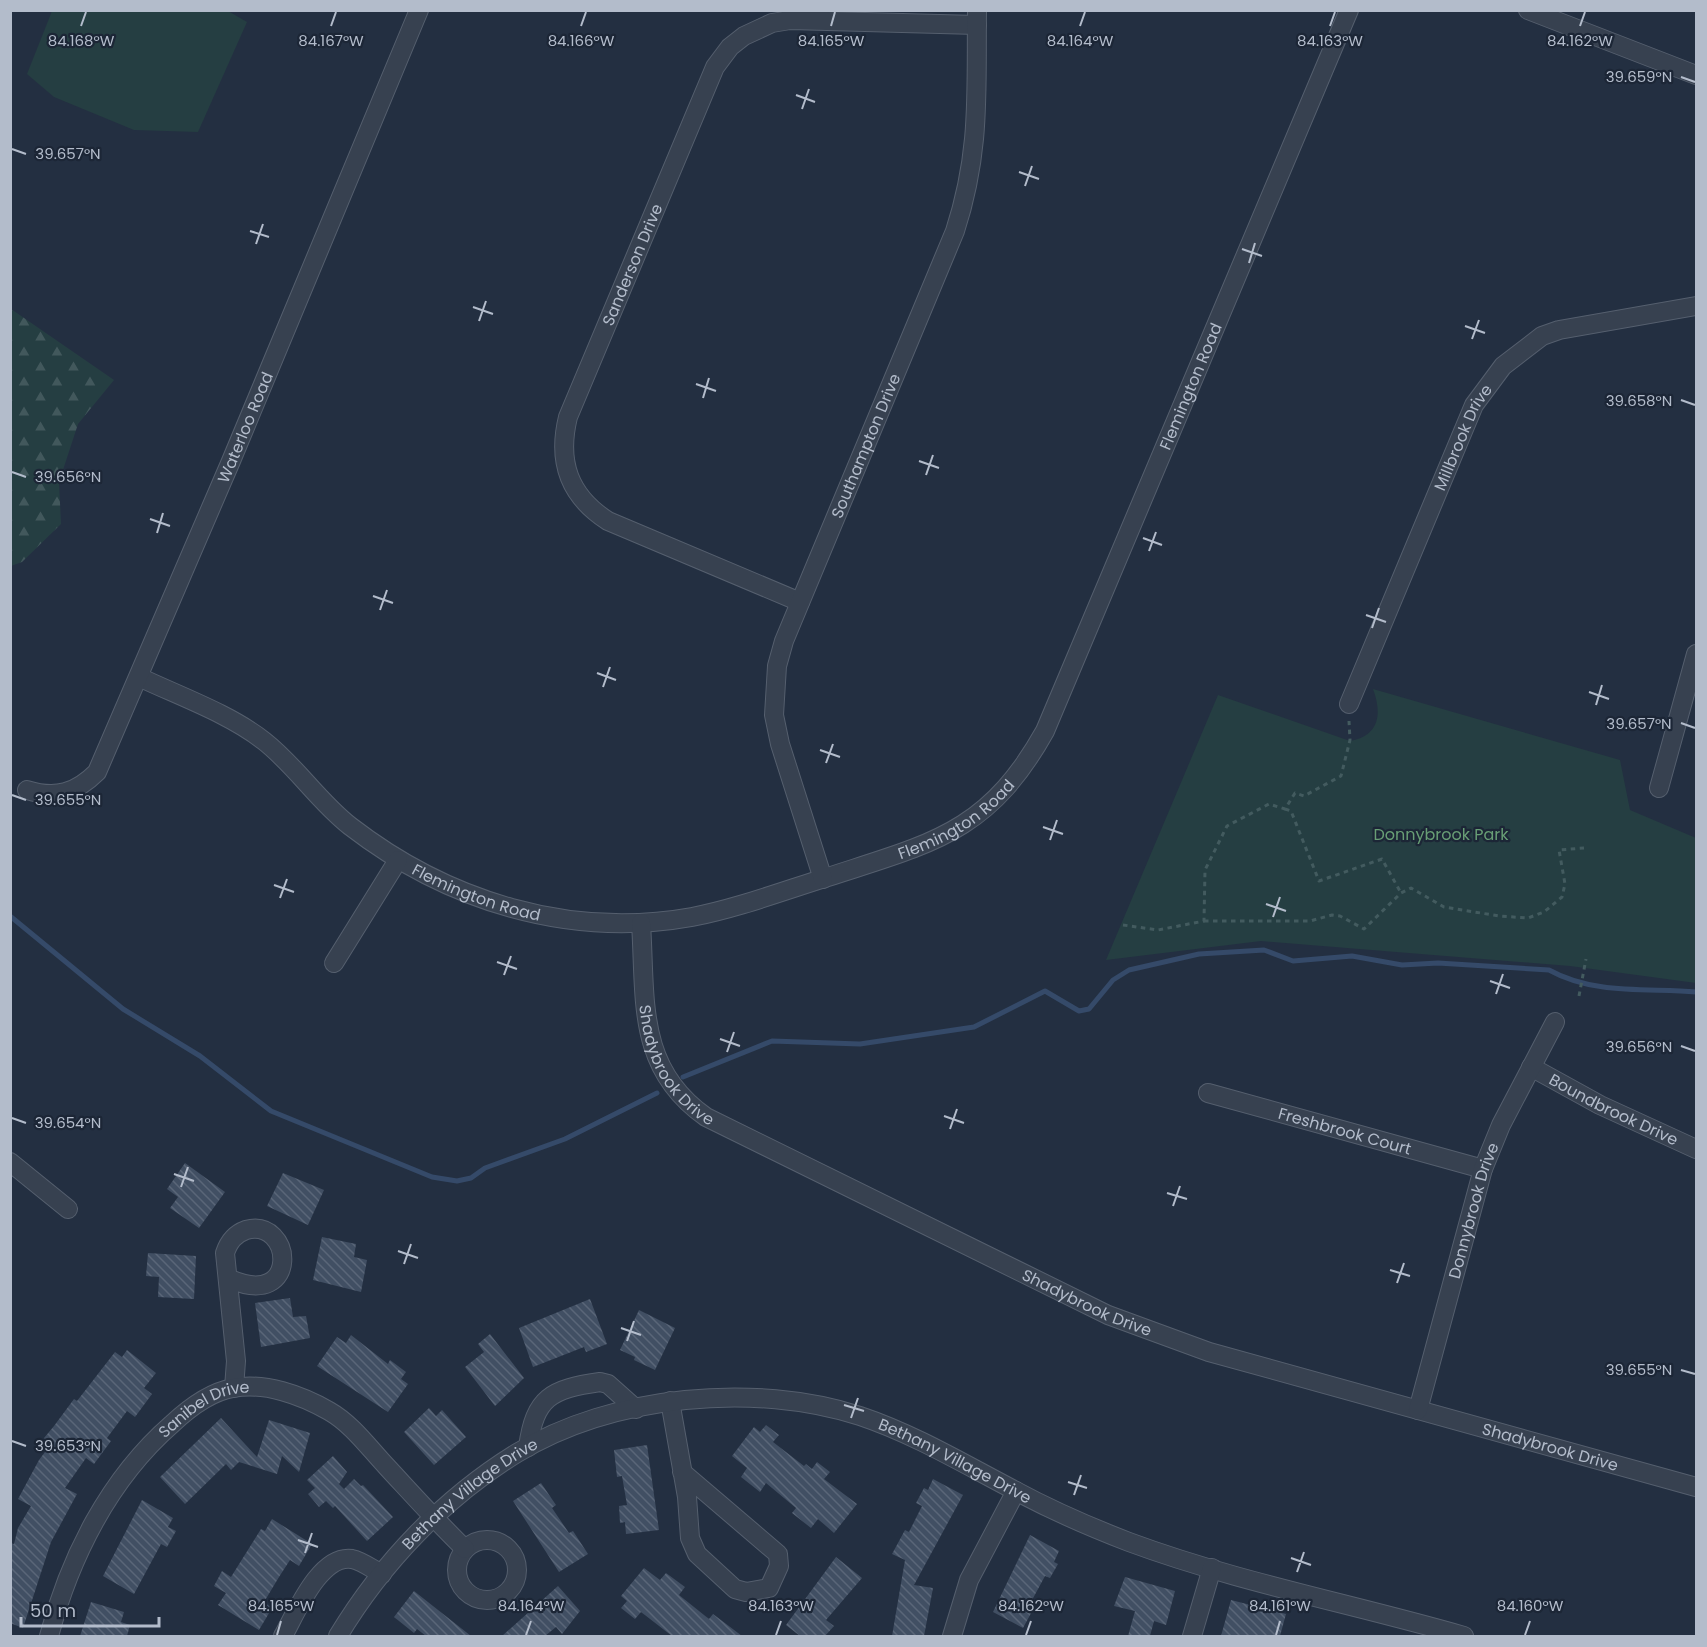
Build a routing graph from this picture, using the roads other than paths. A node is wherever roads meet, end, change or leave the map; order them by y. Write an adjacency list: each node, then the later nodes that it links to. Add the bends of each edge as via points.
1 (419, 10): 10 (street, Waterloo Road)
2 (1348, 10): 15 (street, Flemington Road, via 1046,731 1030,758 991,805 946,835)
3 (1528, 10): 5 (street)
4 (977, 18): 8 (street, Southampton Drive, via 977,128 966,197); 8 (street, Sanderson Drive, via 790,20 753,31 730,48 716,67 568,417 564,455 568,473 589,508 608,520)
5 (1574, 18): 6 (street)
6 (1696, 75)
7 (1696, 306): 11 (street, Millbrook Drive, via 1559,330 1526,345 1503,366 1474,405)
8 (800, 602): 15 (street, Southampton Drive, via 777,666 774,715)
9 (1696, 654): 12 (street)
10 (139, 676): 13 (street, Waterloo Road, via 97,772 84,785 59,795); 14 (street, Flemington Road, via 230,719 262,740 292,765 325,804)
11 (1349, 704)
12 (1659, 788)
13 (27, 790)
14 (398, 860): 16 (street, Flemington Road, via 502,907 559,919); 17 (street)
15 (823, 879): 16 (street, Flemington Road, via 724,910)
16 (640, 923): 29 (street, Shadybrook Drive, via 648,1030 654,1052 673,1089 706,1117 1108,1315 1209,1352)
17 (334, 963)
18 (1555, 1022): 19 (street, Donnybrook Drive)
19 (1531, 1067): 21 (street, Boundbrook Drive); 23 (street, Donnybrook Drive)
20 (1208, 1093): 23 (street, Freshbrook Court)
21 (1696, 1149)
22 (10, 1162): 24 (street)
23 (1483, 1169): 29 (street, Donnybrook Drive)
24 (68, 1209)
25 (230, 1279): 26 (street)
26 (234, 1388): 34 (street, Sanibel Drive, via 265,1387 293,1394 329,1411 359,1436); 39 (street, Sanibel Drive, via 205,1398 181,1415 134,1461 107,1500 76,1558)
27 (670, 1401): 28 (street, Bethany Village Drive); 31 (street); 33 (street, Bethany Village Drive, via 754,1397 862,1417 925,1443)
28 (636, 1409): 30 (street, Bethany Village Drive, via 579,1425); 30 (street, via 608,1384 600,1382 547,1398 535,1412)
29 (1418, 1410): 32 (street, Shadybrook Drive)
30 (528, 1448): 34 (street, Bethany Village Drive, via 470,1485)
31 (682, 1472): 31 (street, via 690,1538 697,1554 735,1589 746,1592 768,1588 779,1566 778,1554)
32 (1696, 1487)
33 (1016, 1491): 36 (street, Bethany Village Drive, via 1130,1542); 42 (street, via 969,1580)
34 (433, 1517): 35 (street, Sanibel Drive); 37 (street, Bethany Village Drive)
35 (465, 1549)
36 (1212, 1568): 38 (street, Bethany Village Drive); 43 (street)
37 (382, 1574): 40 (street, via 353,1559 335,1561 322,1570); 41 (street, Bethany Village Drive)
38 (1454, 1635)
39 (49, 1636)
40 (283, 1636)
41 (338, 1636)
42 (952, 1636)
43 (1191, 1636)

